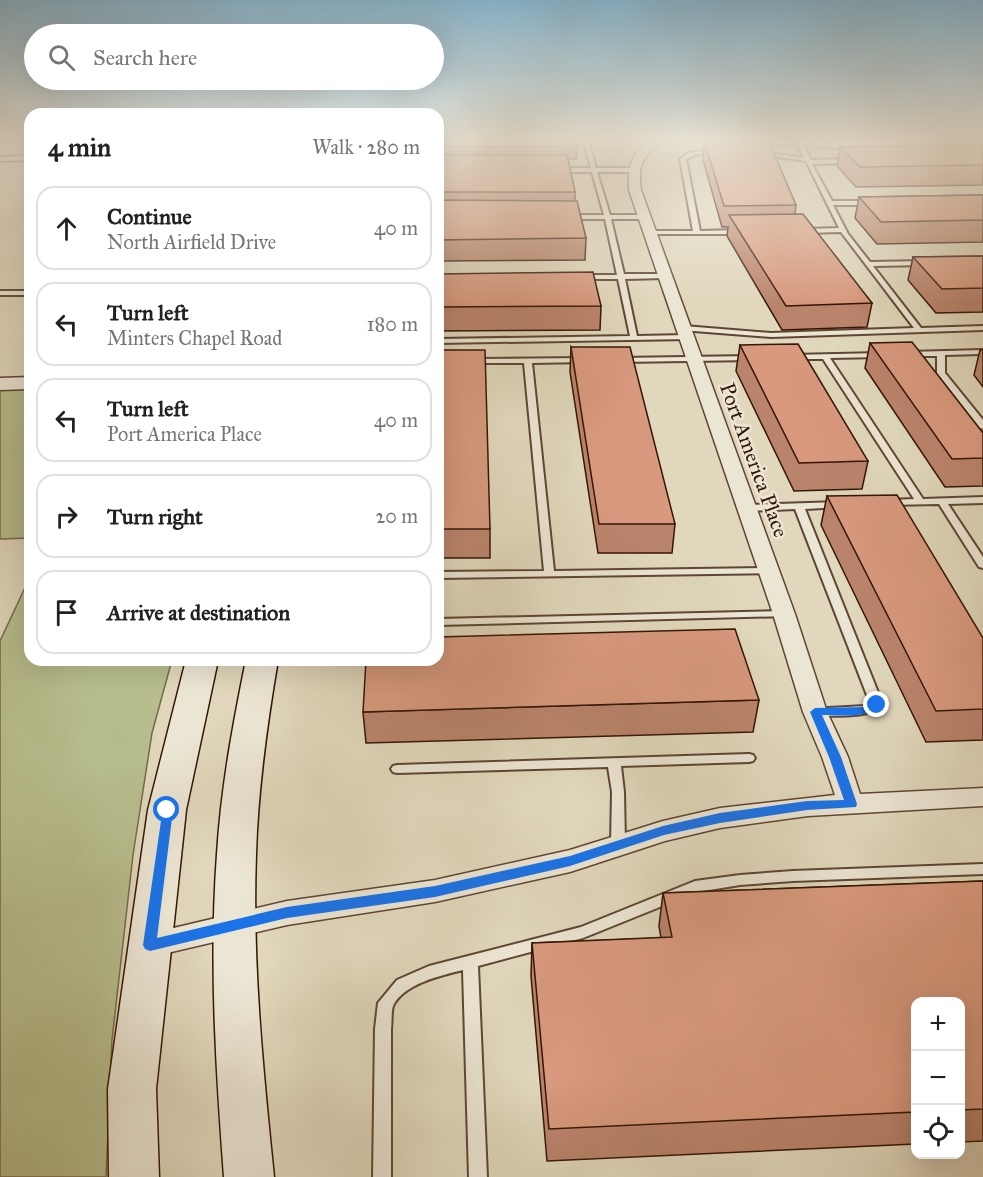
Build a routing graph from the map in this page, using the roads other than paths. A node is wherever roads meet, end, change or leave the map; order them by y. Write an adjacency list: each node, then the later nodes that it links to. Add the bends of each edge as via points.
1 (601, 194): 8 (lane)
2 (636, 194): 9 (street, Port America Place)
3 (689, 194): 13 (lane)
4 (825, 194): 5 (lane)
5 (830, 203): 6 (lane); 10 (lane)
6 (877, 203)
7 (562, 217): 8 (lane)
8 (608, 217): 9 (lane); 16 (lane)
9 (648, 225): 13 (lane); 17 (street, Port America Place)
10 (843, 230): 11 (lane); 15 (lane)
11 (798, 231)
12 (753, 232): 13 (lane)
13 (697, 233)
14 (937, 263): 15 (lane)
15 (868, 264): 22 (lane)
16 (621, 276): 17 (lane); 18 (lane); 24 (lane)
17 (666, 276): 23 (street, Port America Place)
18 (575, 277)
19 (0, 293): 20 (lane)
20 (24, 293)
21 (983, 328): 22 (lane)
22 (919, 330): 23 (lane, via 771,335)
23 (685, 333): 24 (lane); 31 (street, Port America Place)
24 (634, 338): 25 (lane)
25 (444, 341)
26 (983, 352): 27 (lane)
27 (940, 353): 28 (lane); 40 (lane, via 941,373)
28 (825, 356): 29 (lane); 42 (lane)
29 (777, 357)
30 (765, 358): 31 (lane)
31 (694, 359): 33 (lane); 47 (street, Port America Place)
32 (599, 360): 35 (lane)
33 (611, 360)
34 (460, 361): 35 (lane)
35 (528, 361): 50 (lane)
36 (24, 364): 37 (street)
37 (0, 365)
38 (24, 383): 39 (street)
39 (0, 384)
40 (982, 423)
41 (983, 500): 43 (lane)
42 (920, 502): 43 (lane); 44 (lane)
43 (942, 502): 48 (lane)
44 (876, 504)
45 (854, 505): 46 (lane)
46 (799, 507): 47 (lane); 56 (lane, via 877,705 867,710)
47 (747, 508): 49 (street, Port America Place)
48 (983, 565)
49 (769, 571): 50 (lane); 52 (street, Port America Place)
50 (549, 573): 51 (lane)
51 (444, 575)
52 (784, 614): 53 (lane); 56 (street, Port America Place)
53 (444, 622)
54 (201, 666): 65 (main road, via 167,810)
55 (261, 666): 64 (main road, via 245,760 235,879)
56 (815, 712): 61 (street, Port America Place)
57 (749, 758): 58 (lane)
58 (614, 762): 59 (lane); 62 (lane)
59 (398, 769)
60 (983, 797): 61 (street)
61 (851, 804): 62 (street, via 720,818)
62 (618, 844): 64 (street, via 570,861 435,891 287,913)
63 (983, 869): 66 (lane, via 793,876 695,887 583,932)
64 (236, 926): 65 (street); 68 (main road, via 241,1095)
65 (150, 945): 67 (main road, via 132,1089)
66 (470, 963): 69 (lane, via 429,972 402,985 387,1003 383,1029); 70 (lane)
67 (134, 1177)
68 (249, 1177)
69 (382, 1177)
70 (478, 1177)

